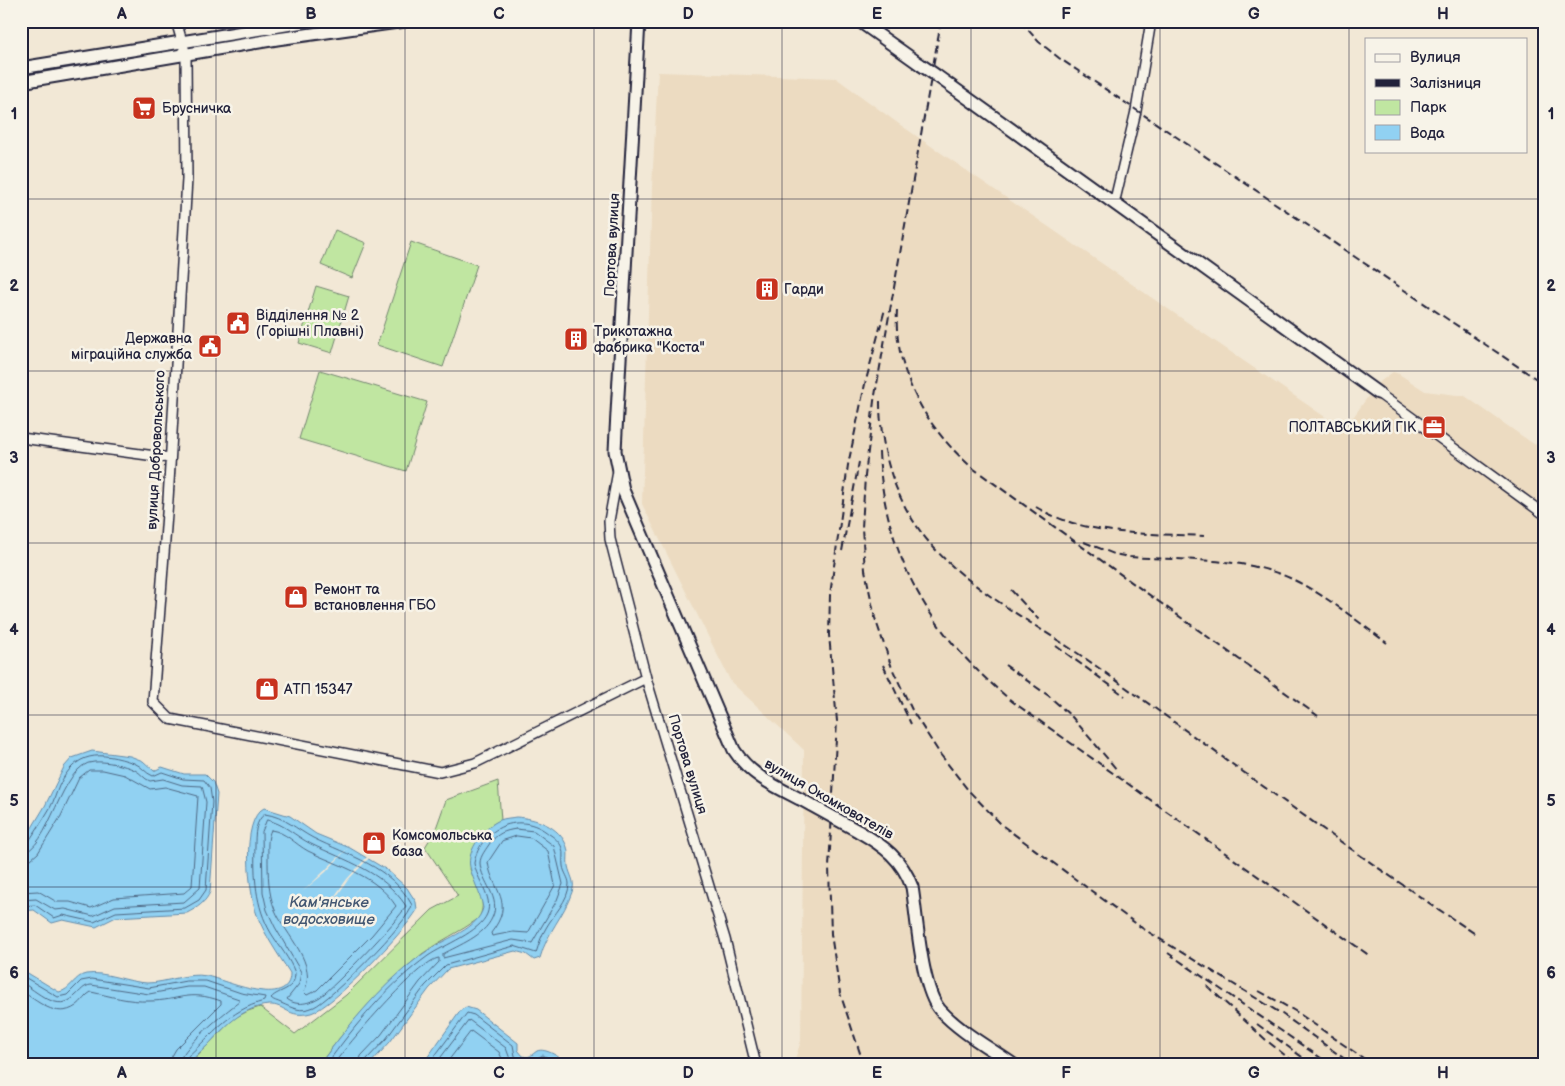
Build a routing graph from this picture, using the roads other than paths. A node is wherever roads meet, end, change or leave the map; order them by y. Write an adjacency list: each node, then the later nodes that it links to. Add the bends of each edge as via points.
1 (176, 21): 7 (street, вулиця Добровольського)
2 (310, 21): 7 (street)
3 (405, 21): 8 (street)
4 (639, 21): 15 (street, Портова вулиця, via 616,431)
5 (859, 21): 11 (street, bridge)
6 (1151, 21): 11 (street, via 1136,111)
7 (182, 41): 8 (street, вулиця Добровольського); 9 (street)
8 (186, 55): 10 (street); 14 (street, вулиця Добровольського, via 187,178)
9 (21, 68)
10 (21, 82)
11 (1114, 204): 12 (street)
12 (1378, 393): 17 (street)
13 (21, 438): 14 (street)
14 (170, 458): 18 (street, вулиця Добровольського, via 153,702 170,719 440,772 475,763)
15 (618, 470): 16 (street, Портова вулиця); 18 (street, Портова вулиця, via 609,521 610,539)
16 (631, 508): 20 (street, вулиця Окомкователів, bridge, via 734,750 760,778 858,831 899,860 912,888 930,991 939,1009)
17 (1544, 514)
18 (646, 678): 19 (street, Портова вулиця, via 725,939)
19 (756, 1065)
20 (1014, 1065)

